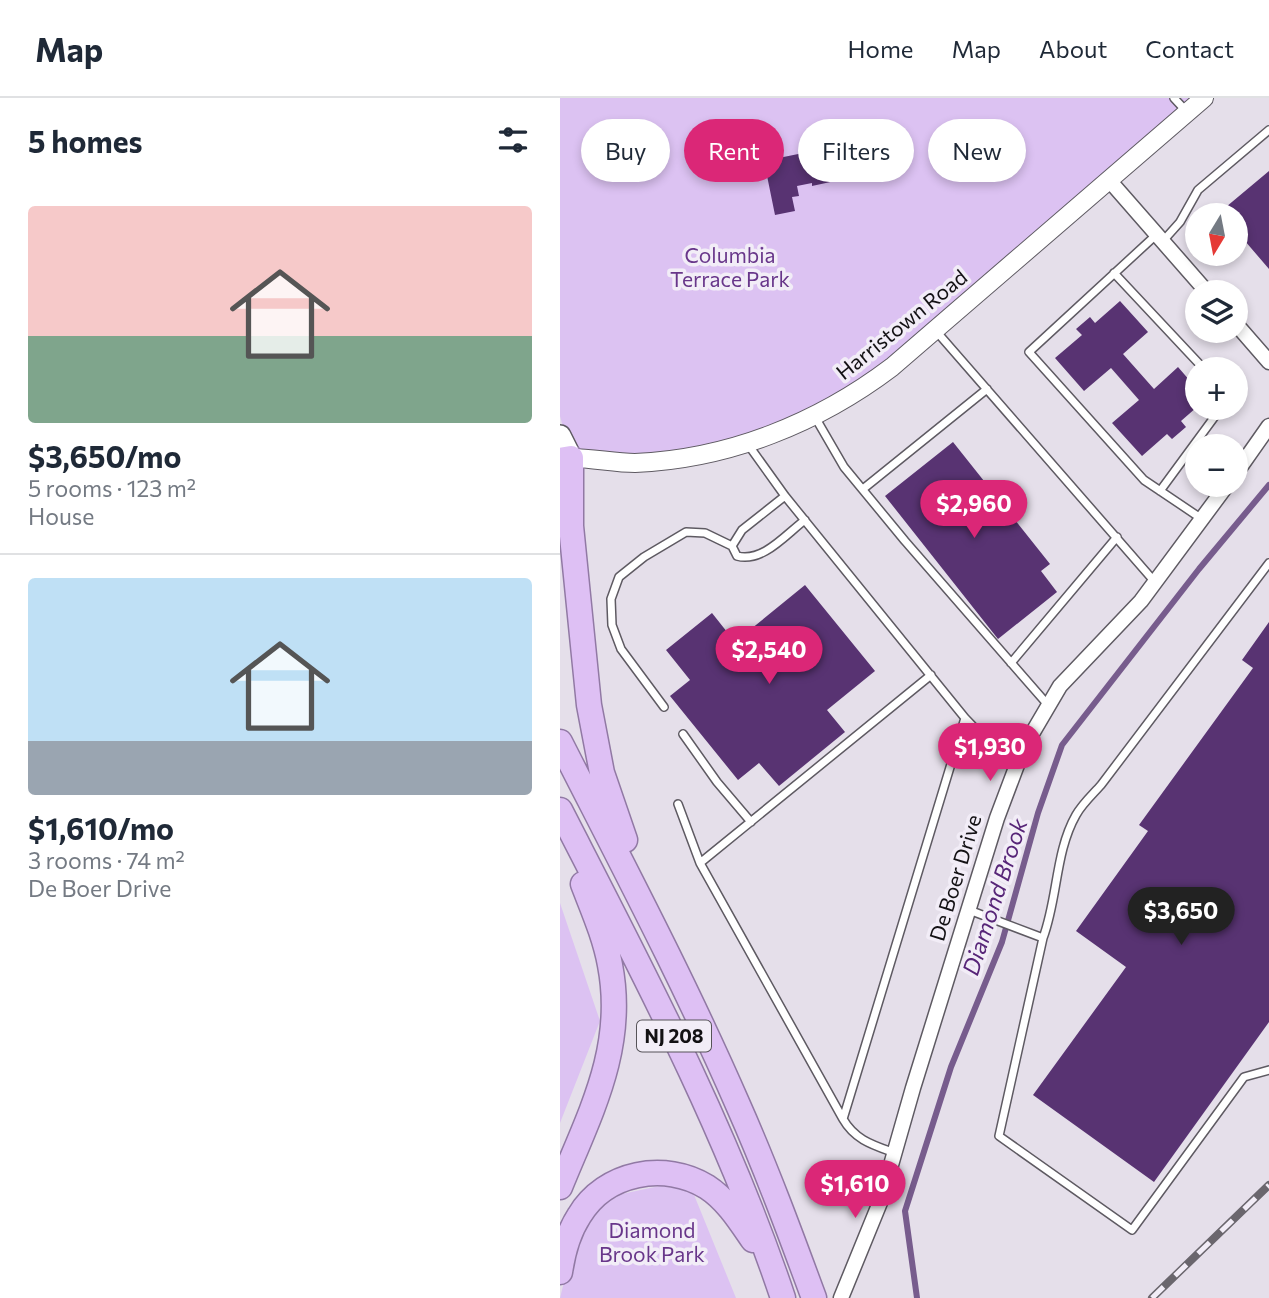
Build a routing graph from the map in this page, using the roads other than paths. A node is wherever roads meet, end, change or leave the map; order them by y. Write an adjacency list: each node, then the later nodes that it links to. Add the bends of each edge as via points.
1 (1174, 98): 3 (lane)
2 (1204, 98): 3 (street, Harristown Road)
3 (1187, 112): 5 (street, Harristown Road)
4 (1269, 130): 6 (lane, via 1198,190 1180,222)
5 (1109, 180): 6 (street); 9 (street, Harristown Road)
6 (1159, 238): 7 (lane); 8 (street)
7 (1114, 274): 11 (lane); 21 (lane, via 1029,352 1144,480)
8 (1197, 280)
9 (935, 330): 13 (lane); 14 (street, Harristown Road, via 861,391)
10 (1248, 337): 12 (street)
11 (1193, 357)
12 (1268, 358)
13 (987, 389): 20 (lane); 26 (lane)
14 (815, 416): 17 (street, Harristown Road); 20 (lane)
15 (1212, 420): 21 (lane)
16 (1269, 426): 19 (street)
17 (747, 443): 18 (street, Harristown Road, via 636,463); 22 (lane)
18 (564, 452): 45 (highway, via 594,741 612,805)
19 (1248, 456)
20 (863, 489): 30 (lane)
21 (1160, 491): 24 (lane)
22 (785, 496): 25 (lane); 27 (lane, via 741,530)
23 (1218, 497): 24 (street, De Boer Drive)
24 (1202, 519): 29 (street, De Boer Drive)
25 (804, 520): 27 (lane, via 761,555 737,556); 31 (lane)
26 (1117, 537): 29 (lane); 30 (lane)
27 (732, 546): 33 (lane, via 705,533 686,532 619,577 611,599 612,625 621,649)
28 (1269, 564): 44 (lane, via 1076,814 1062,852)
29 (1154, 582): 32 (street, De Boer Drive)
30 (1011, 663): 32 (lane)
31 (931, 675): 34 (lane); 41 (lane)
32 (1048, 705): 37 (street, De Boer Drive)
33 (664, 708)
34 (965, 718): 37 (lane); 47 (lane)
35 (684, 734): 41 (lane)
36 (560, 742): 45 (highway, NJ 208)
37 (1014, 769): 43 (street, De Boer Drive)
38 (678, 804): 42 (lane)
39 (560, 810): 50 (highway, NJ 208, via 708,1107)
40 (560, 821): 49 (highway, via 610,964 615,1025 602,1081)
41 (751, 822): 42 (lane)
42 (700, 863): 47 (lane)
43 (968, 909): 44 (lane); 48 (street, De Boer Drive)
44 (1043, 938): 46 (lane, via 999,1136 1132,1230 1244,1077)
45 (681, 980): 53 (highway, NJ 208, via 738,1105)
46 (1269, 1070)
47 (843, 1119): 48 (lane, via 864,1142)
48 (895, 1153): 54 (street, De Boer Drive)
49 (560, 1187)
50 (774, 1269): 51 (highway, via 722,1199 684,1177 662,1172 637,1174 594,1198 569,1234); 52 (highway, NJ 208)
51 (560, 1272)
52 (783, 1298)
53 (814, 1298)
54 (841, 1298)

